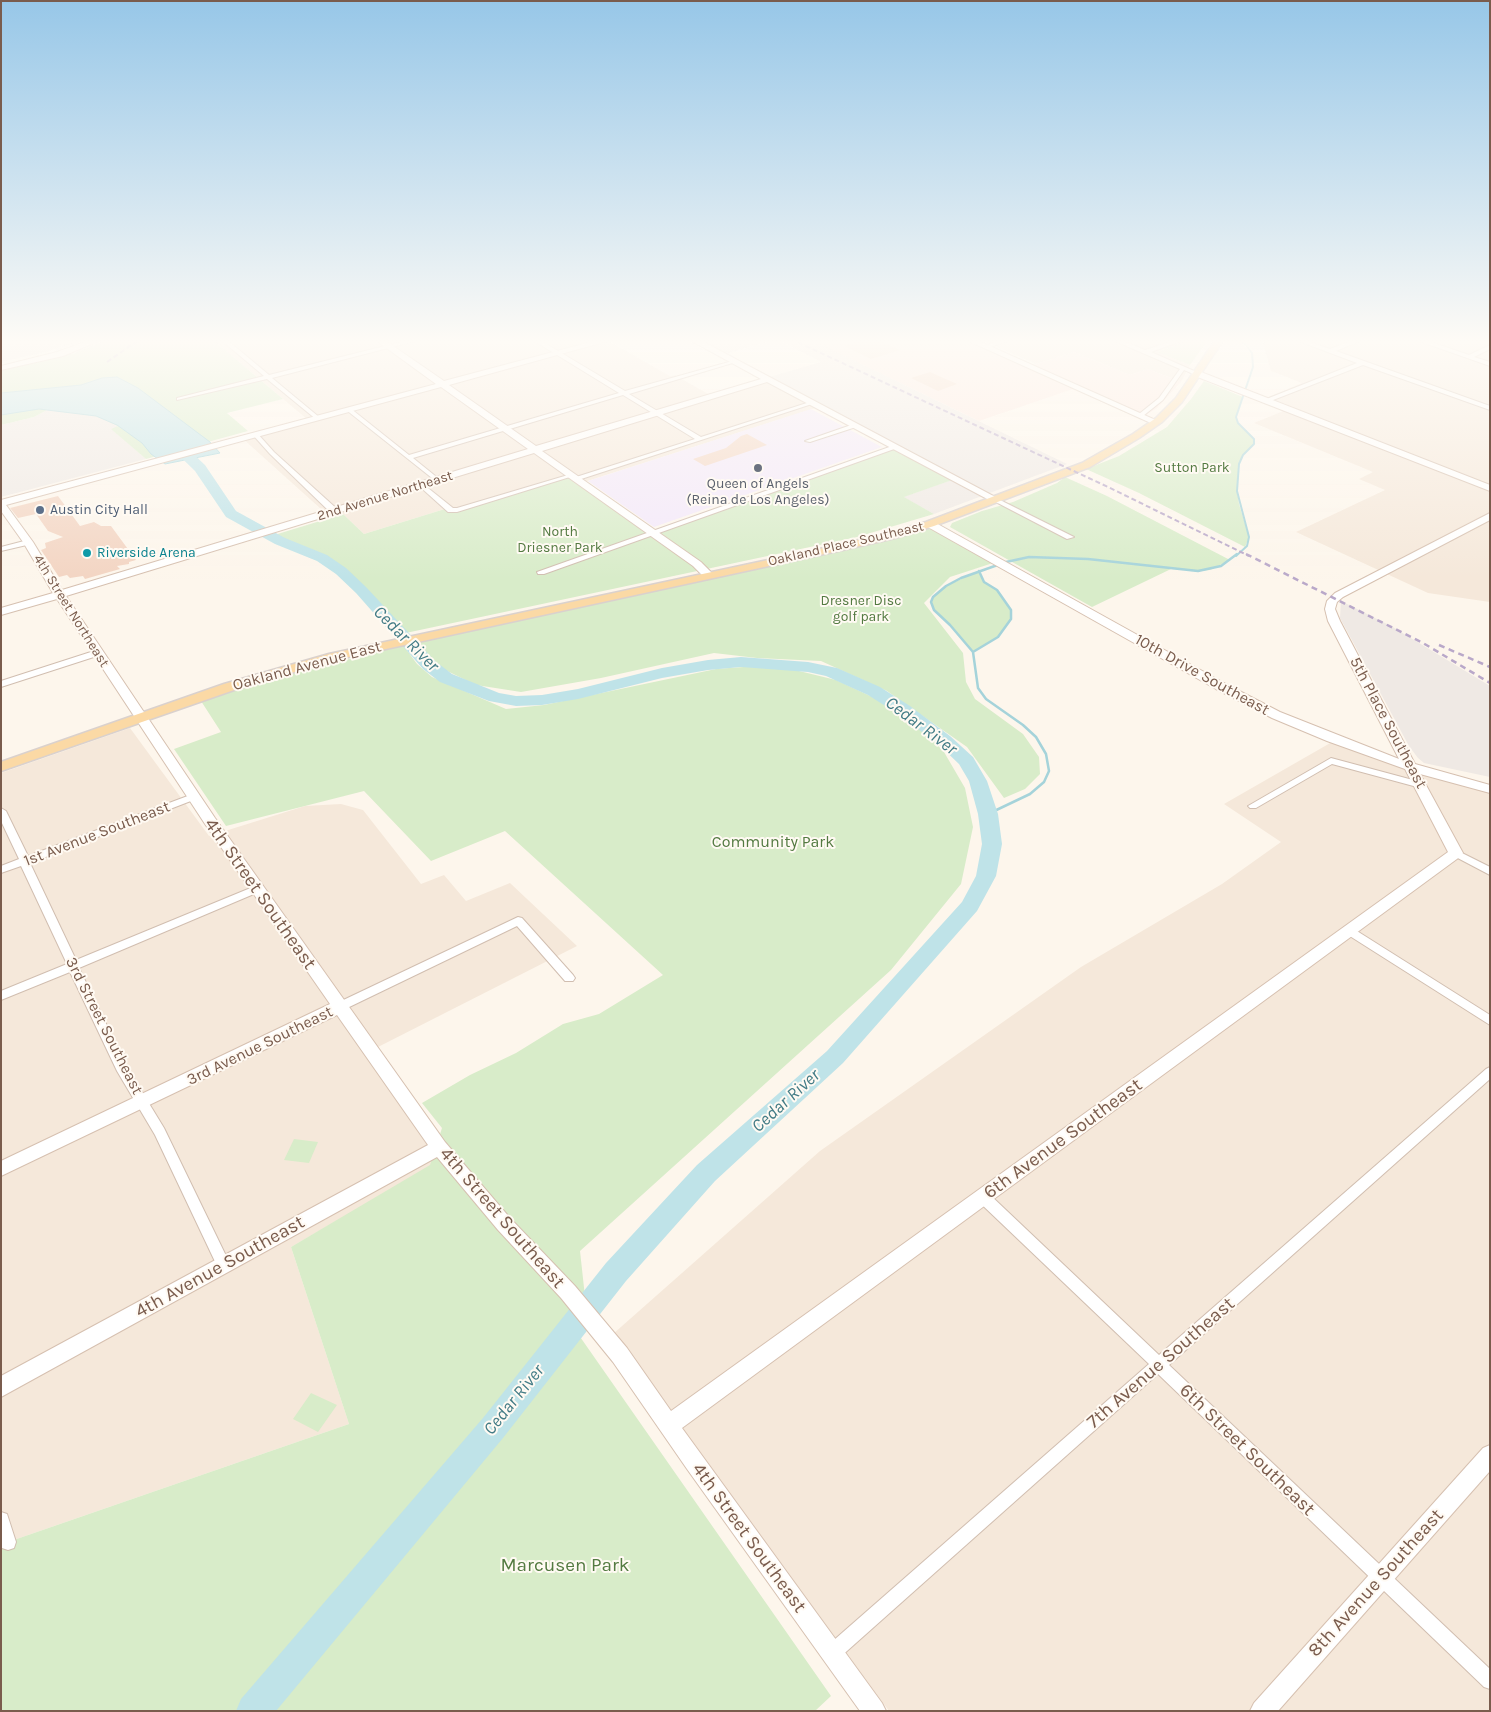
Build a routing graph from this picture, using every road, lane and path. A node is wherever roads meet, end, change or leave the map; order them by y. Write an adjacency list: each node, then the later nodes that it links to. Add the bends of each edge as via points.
1 (313, 419): 15 (street)
2 (360, 419): 20 (street)
3 (490, 419): 14 (street)
4 (538, 419): 14 (street)
5 (637, 419): 19 (street, 2nd Avenue Northeast)
6 (667, 419): 16 (street)
7 (763, 419): 16 (street)
8 (841, 419): 13 (street)
9 (1149, 419): 12 (street)
10 (1159, 419): 12 (main road, Oakland Place Southeast)
11 (1311, 419): 24 (street)
12 (1156, 422): 25 (main road, Oakland Place Southeast, via 1086,465)
13 (854, 426): 17 (street); 18 (street)
14 (504, 429): 19 (street); 20 (street)
15 (254, 434): 26 (street); 27 (street)
16 (700, 439): 21 (street)
17 (808, 442)
18 (895, 447): 25 (street); 30 (street)
19 (534, 450): 21 (street); 22 (street, 2nd Avenue Northeast)
20 (408, 457): 22 (street)
21 (573, 477): 23 (street, via 451,510); 30 (street)
22 (436, 480): 23 (street, 2nd Avenue Northeast)
23 (421, 485): 27 (street, 2nd Avenue Northeast)
24 (1490, 488)
25 (994, 499): 29 (main road, Oakland Place Southeast); 31 (street)
26 (1, 504): 32 (street, 4th Street Northeast)
27 (334, 511): 37 (street, 2nd Avenue Northeast)
28 (1490, 516): 43 (street, 5th Place Southeast, via 1339,595 1331,604 1334,621)
29 (930, 524): 35 (main road, Oakland Place Southeast, via 875,540); 36 (street, 10th Drive Southeast)
30 (652, 533): 34 (street); 35 (main road)
31 (1070, 537)
32 (28, 542): 33 (street); 37 (street, 4th Street Northeast)
33 (1, 549)
34 (541, 572)
35 (708, 575): 41 (main road, Oakland Avenue East, via 376,646 267,675)
36 (1027, 578): 43 (main road, 10th Drive Southeast, via 1266,710)
37 (59, 594): 38 (street, 2nd Avenue Northeast); 39 (street, 4th Street Northeast)
38 (1, 612)
39 (98, 653): 40 (street); 41 (street, 4th Street Northeast)
40 (1, 684)
41 (140, 718): 42 (main road, Oakland Avenue East); 46 (street, 4th Street Southeast)
42 (1, 767)
43 (1410, 767): 44 (street, 5th Place Southeast); 45 (main road, 10th Drive Southeast)
44 (1421, 785): 47 (street, via 1331,761); 49 (street, 5th Place Southeast)
45 (1490, 789)
46 (194, 797): 50 (street, 1st Avenue Southeast); 53 (street, 4th Street Southeast)
47 (1253, 806)
48 (1, 811): 50 (street, 3rd Street Southeast)
49 (1456, 853): 52 (street); 54 (street, 6th Avenue Southeast)
50 (25, 861): 51 (street, 1st Avenue Southeast); 55 (street, 3rd Street Southeast)
51 (1, 870)
52 (1490, 872)
53 (257, 889): 55 (street); 58 (street, 4th Street Southeast)
54 (1349, 930): 59 (street); 64 (street, 6th Avenue Southeast)
55 (74, 966): 57 (street); 61 (street, 3rd Street Southeast, via 123,1071)
56 (569, 978): 58 (street, 3rd Avenue Southeast, via 518,922)
57 (1, 996)
58 (339, 1008): 61 (street, 3rd Avenue Southeast); 62 (street, 4th Street Southeast)
59 (1490, 1021)
60 (1490, 1072): 66 (street, 7th Avenue Southeast)
61 (142, 1102): 63 (street, 3rd Avenue Southeast); 65 (street, 3rd Street Southeast, via 160,1132)
62 (439, 1147): 65 (street, 4th Avenue Southeast); 68 (street, 4th Street Southeast, via 620,1355)
63 (1, 1169)
64 (983, 1197): 66 (street, 6th Street Southeast); 68 (street, 6th Avenue Southeast)
65 (224, 1266): 67 (street, 4th Avenue Southeast)
66 (1159, 1364): 72 (street, 6th Street Southeast); 73 (street, 7th Avenue Southeast)
67 (1, 1387)
68 (670, 1425): 73 (street, 4th Street Southeast)
69 (1490, 1456): 72 (street, 8th Avenue Southeast)
70 (1, 1520): 71 (street)
71 (8, 1542)
72 (1380, 1578): 74 (street, 6th Street Southeast); 76 (street, 8th Avenue Southeast)
73 (832, 1653): 75 (street, 4th Street Southeast)
74 (1490, 1681)
75 (874, 1711)
76 (1262, 1711)

